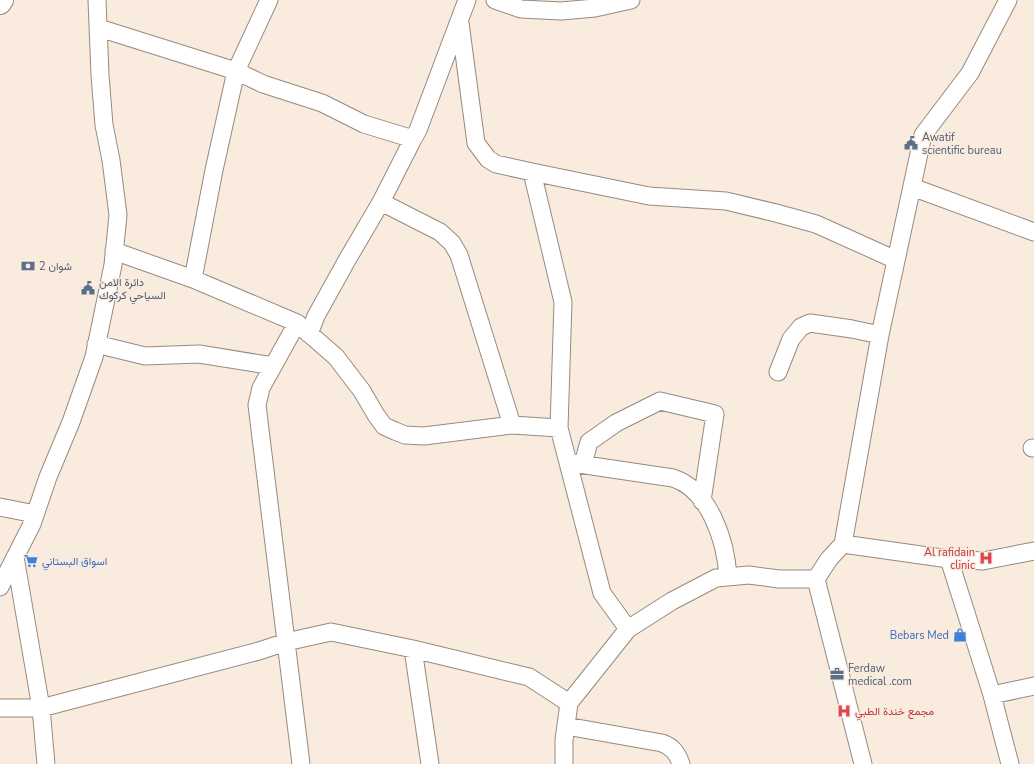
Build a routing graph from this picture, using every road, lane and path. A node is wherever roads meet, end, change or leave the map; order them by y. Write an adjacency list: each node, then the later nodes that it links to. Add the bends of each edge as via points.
1 (2, 0): 8 (main road)
2 (97, 0): 10 (street)
3 (269, 0): 11 (street)
4 (467, 0): 9 (street)
5 (495, 0): 6 (street, via 521,9 561,10 595,8)
6 (631, 0)
7 (1008, 0): 14 (street, via 970,73 923,135)
8 (0, 3)
9 (459, 20): 12 (street); 13 (street, via 476,143 488,159 496,164)
10 (98, 28): 11 (street); 17 (street, via 104,125 118,215)
11 (236, 71): 12 (street, via 263,84 322,103 364,124); 19 (street)
12 (413, 139): 15 (street)
13 (532, 172): 18 (street, via 649,196 726,201 776,213 816,224); 26 (street, via 563,302)
14 (912, 187): 16 (street); 18 (street)
15 (381, 202): 20 (street, via 316,316); 25 (street, via 440,232 452,242 459,255)
16 (1034, 232)
17 (114, 251): 19 (street); 22 (street)
18 (896, 260): 21 (street)
19 (193, 279): 20 (street)
20 (303, 328): 23 (street); 25 (street, via 336,357 384,426 405,434 424,436)
21 (880, 335): 24 (street, via 810,323 801,327 791,339); 31 (street)
22 (96, 344): 23 (street, via 145,356 199,354); 30 (street, via 94,357 71,422)
23 (273, 366): 39 (street, via 261,388 257,406)
24 (778, 372)
25 (512, 425): 26 (street)
26 (559, 428): 27 (street)
27 (575, 463): 28 (street, via 673,478 686,483); 28 (street, via 589,442 616,423 660,402 715,414); 38 (street, via 602,593)
28 (702, 501): 35 (street, via 722,540)
29 (0, 507): 30 (street)
30 (35, 514): 33 (street)
31 (843, 544): 34 (street); 36 (street)
32 (1034, 551): 34 (street, via 983,562)
33 (15, 557): 37 (street); 45 (street)
34 (949, 559): 42 (street)
35 (728, 577): 36 (street, via 749,575 778,579); 38 (street, via 716,578 672,601)
36 (816, 579): 52 (street)
37 (0, 587)
38 (628, 629): 43 (street)
39 (286, 642): 40 (street, via 331,632); 45 (street); 48 (street)
40 (413, 649): 43 (street, via 528,677); 49 (street)
41 (1034, 686): 42 (street)
42 (992, 695): 53 (street)
43 (569, 703): 46 (street)
44 (0, 708): 45 (street)
45 (41, 708): 47 (street)
46 (566, 726): 50 (street); 51 (street, via 662,743 673,750)
47 (46, 764)
48 (301, 764)
49 (430, 764)
50 (564, 764)
51 (681, 764)
52 (863, 764)
53 (1010, 764)

